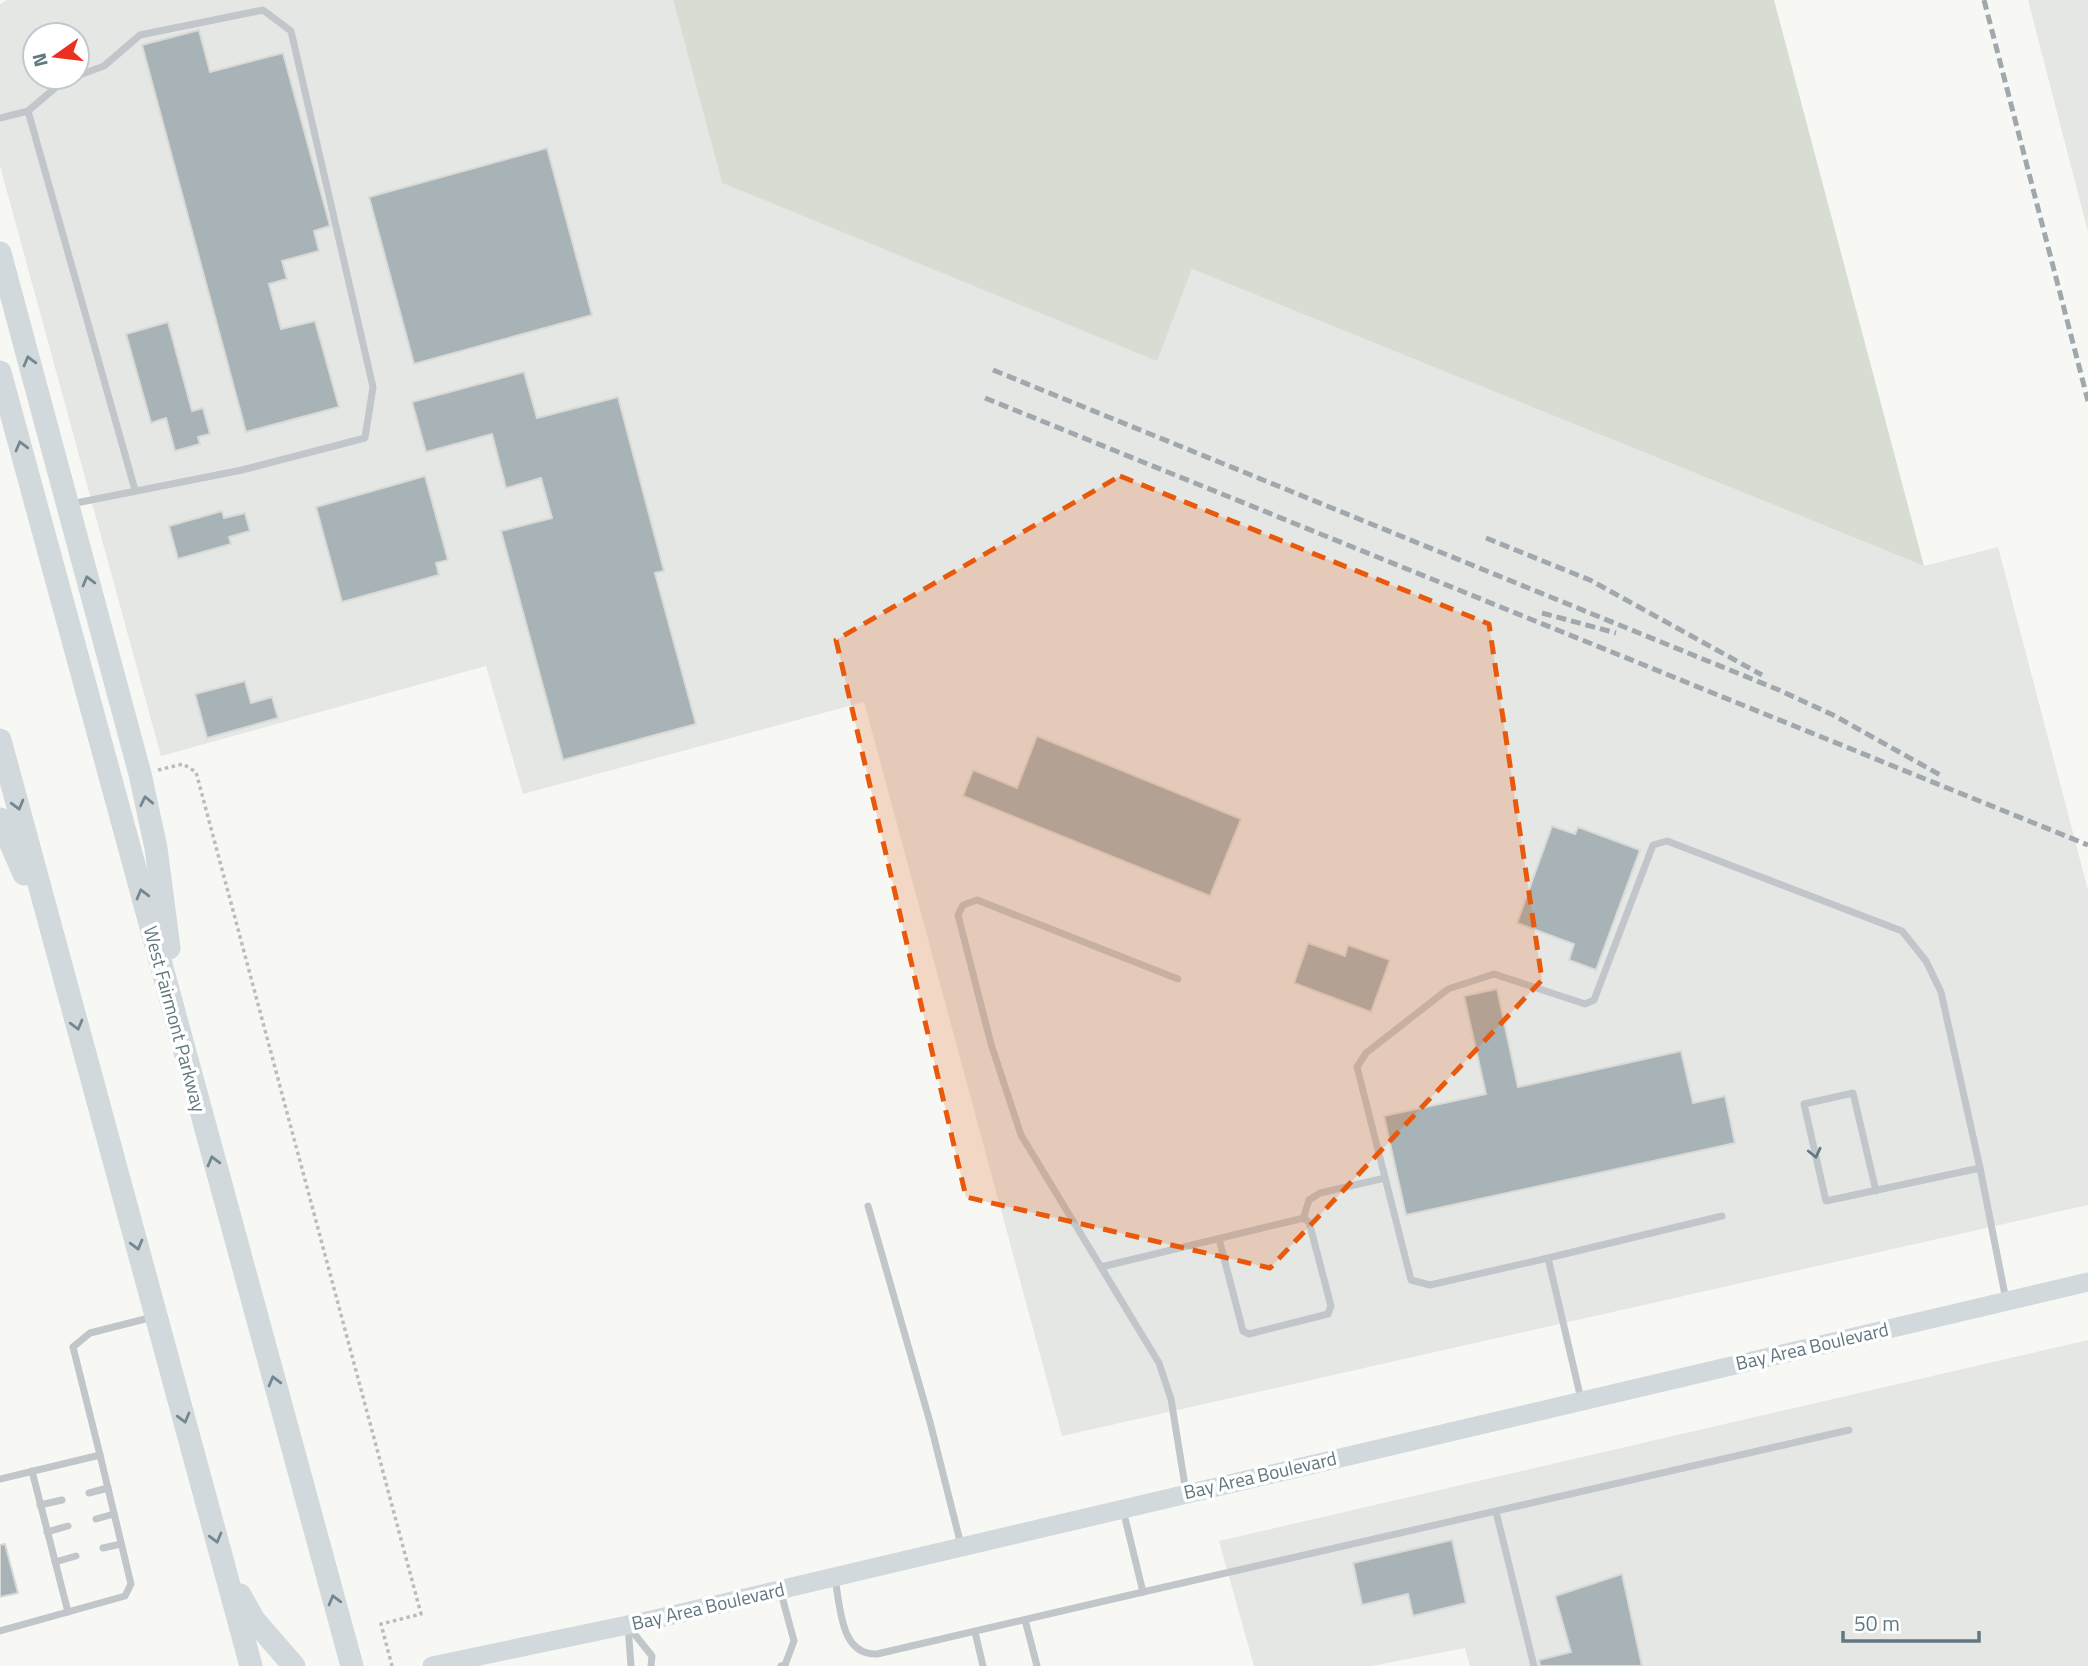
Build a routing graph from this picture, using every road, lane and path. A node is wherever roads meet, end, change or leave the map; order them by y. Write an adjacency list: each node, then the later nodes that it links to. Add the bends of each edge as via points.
1 (91, 71): 7 (lane, via 104,66 140,35 263,10 291,31 373,387 365,438 242,470)
2 (51, 91): 3 (lane)
3 (28, 111): 4 (lane); 7 (lane)
4 (0, 118)
5 (0, 253): 8 (main road, one-way to 5)
6 (0, 372): 14 (main road, West Fairmont Parkway, one-way to 6)
7 (135, 491): 8 (lane)
8 (68, 505): 10 (main road, one-way to 8)
9 (0, 740): 12 (main road, one-way to 12)
10 (140, 775): 14 (main road, one-way to 10, via 156,848); 60 (path, via 183,764 196,772 421,1614 381,1624)
11 (0, 819): 12 (main road)
12 (55, 945): 26 (main road, one-way to 26)
13 (1178, 979): 23 (lane, via 977,900 964,905 958,915 991,1044 1021,1135)
14 (180, 1038): 59 (main road, West Fairmont Parkway, one-way to 14)
15 (1980, 1168): 16 (lane, via 1941,992 1926,961 1902,931 1667,841 1653,845 1594,1000 1585,1004 1494,974 1448,989 1366,1053 1357,1067); 17 (lane); 25 (lane)
16 (1385, 1178): 20 (lane, via 1320,1193 1309,1200); 22 (lane, via 1411,1280 1430,1285)
17 (1876, 1191): 17 (lane, one-way to 17, via 1853,1093 1804,1104 1826,1201)
18 (868, 1206): 44 (lane)
19 (1722, 1216): 22 (lane)
20 (1303, 1219): 21 (lane); 21 (lane, via 1309,1222 1331,1306 1328,1314 1262,1331 1243,1331)
21 (1219, 1239): 23 (lane)
22 (1548, 1258): 27 (lane)
23 (1101, 1268): 33 (lane, via 1158,1363 1171,1399)
24 (2088, 1282): 25 (main road, Bay Area Boulevard)
25 (2006, 1301): 27 (main road, Bay Area Boulevard)
26 (156, 1316): 29 (lane, via 90,1333 73,1347); 48 (main road, one-way to 48)
27 (1581, 1399): 33 (main road, Bay Area Boulevard)
28 (1849, 1430): 38 (lane)
29 (100, 1455): 30 (lane); 32 (lane)
30 (32, 1471): 31 (lane); 36 (lane)
31 (0, 1479)
32 (108, 1488): 34 (lane); 39 (lane)
33 (1186, 1492): 37 (main road, Bay Area Boulevard)
34 (89, 1493)
35 (62, 1500): 36 (lane)
36 (40, 1505): 42 (lane)
37 (1123, 1507): 44 (main road, Bay Area Boulevard); 51 (lane)
38 (1496, 1512): 51 (lane); 67 (lane)
39 (114, 1514): 40 (lane); 43 (lane)
40 (96, 1518)
41 (68, 1526): 42 (lane)
42 (47, 1532): 47 (lane)
43 (121, 1544): 45 (lane); 52 (lane, via 131,1584 125,1596)
44 (961, 1546): 49 (main road, Bay Area Boulevard)
45 (103, 1548)
46 (76, 1556): 47 (lane)
47 (55, 1562): 52 (lane)
48 (225, 1568): 57 (main road); 58 (main road, via 254,1620)
49 (834, 1576): 50 (main road, Bay Area Boulevard); 56 (lane, via 846,1632 855,1649 864,1654)
50 (780, 1589): 54 (main road, Bay Area Boulevard); 64 (lane, via 794,1641)
51 (1143, 1592): 53 (lane)
52 (68, 1612): 55 (lane)
53 (1025, 1620): 56 (lane); 66 (lane)
54 (628, 1625): 61 (main road, Bay Area Boulevard); 62 (lane); 63 (lane, via 652,1656)
55 (0, 1631)
56 (975, 1632): 65 (lane)
57 (251, 1666)
58 (294, 1666)
59 (352, 1666)
60 (392, 1666)
61 (432, 1666)
62 (631, 1666)
63 (651, 1666)
64 (781, 1666)
65 (983, 1666)
66 (1037, 1666)
67 (1534, 1666)

